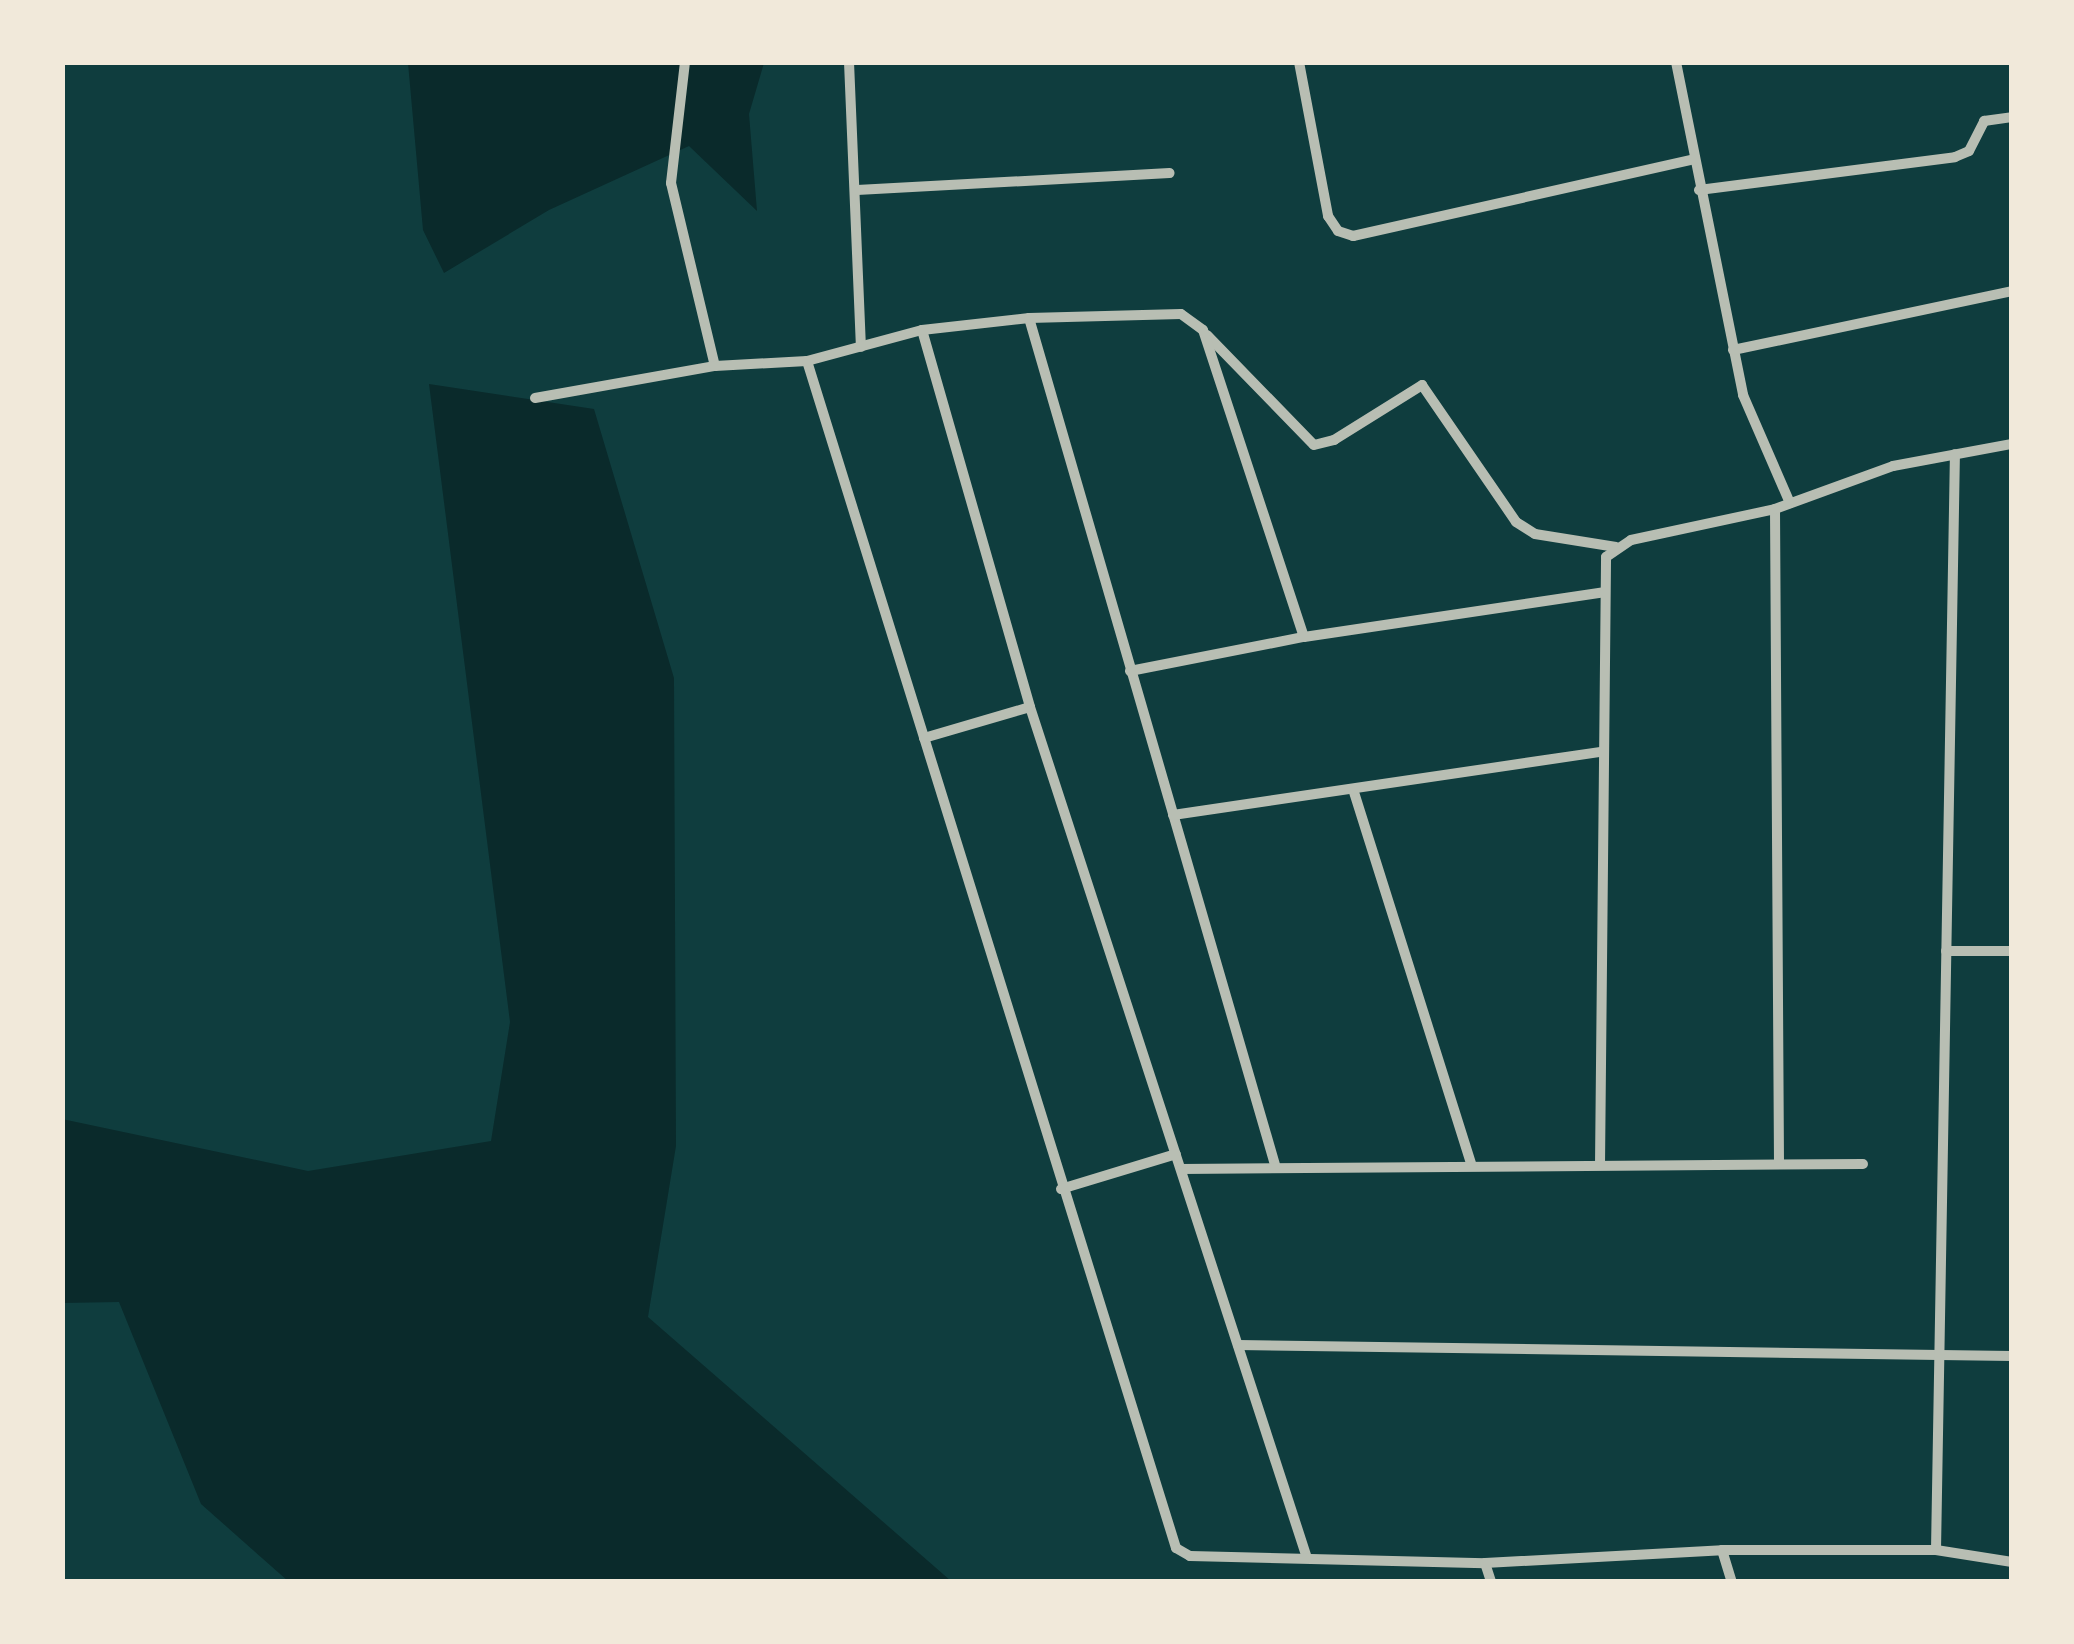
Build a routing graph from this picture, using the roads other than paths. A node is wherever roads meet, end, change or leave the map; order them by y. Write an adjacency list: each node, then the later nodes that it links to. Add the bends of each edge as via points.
1 (849, 62): 8 (street)
2 (1299, 62): 6 (street, via 1328,216 1338,231 1354,236)
3 (1676, 62): 6 (street)
4 (682, 65): 17 (street, via 671,183)
5 (2012, 118): 9 (street, via 1984,121 1969,151 1954,157)
6 (1694, 158): 9 (street)
7 (1170, 172): 8 (street)
8 (857, 190): 14 (street)
9 (1699, 190): 15 (street)
10 (2012, 292): 15 (street)
11 (1028, 318): 12 (street); 13 (street, via 1181,314); 26 (street)
12 (922, 330): 14 (street); 27 (street)
13 (1202, 330): 23 (street, via 1314,445 1334,440 1422,385 1516,522 1535,534); 25 (street)
14 (861, 347): 16 (street)
15 (1733, 350): 21 (street, via 1750,420)
16 (807, 362): 17 (street); 28 (street)
17 (714, 366): 18 (street)
18 (535, 398)
19 (2012, 444): 20 (street)
20 (1955, 454): 21 (street, via 1894,466); 33 (street)
21 (1790, 503): 22 (street)
22 (1775, 509): 23 (street); 35 (street)
23 (1616, 547): 24 (street, via 1606,558)
24 (1604, 592): 25 (street); 29 (street)
25 (1304, 636): 26 (street)
26 (1130, 670): 31 (street)
27 (1030, 707): 28 (street); 34 (street)
28 (924, 738): 41 (street)
29 (1602, 752): 30 (street); 37 (street)
30 (1353, 790): 31 (street); 38 (street)
31 (1173, 816): 40 (street)
32 (2012, 950): 33 (street)
33 (1946, 951): 43 (street)
34 (1176, 1154): 39 (street); 41 (street)
35 (1779, 1164): 36 (street); 37 (street)
36 (1863, 1164)
37 (1600, 1165): 38 (street)
38 (1472, 1166): 40 (street)
39 (1181, 1168): 40 (street); 42 (street)
40 (1276, 1168)
41 (1061, 1188): 47 (street, via 1167,1537 1190,1556)
42 (1238, 1346): 43 (street); 47 (street)
43 (1940, 1354): 44 (street); 46 (street)
44 (2012, 1356)
45 (1722, 1550): 46 (street); 49 (street); 51 (street)
46 (1936, 1550): 48 (street)
47 (1306, 1555): 49 (street)
48 (2012, 1562)
49 (1484, 1563): 50 (street)
50 (1491, 1582)
51 (1732, 1582)

